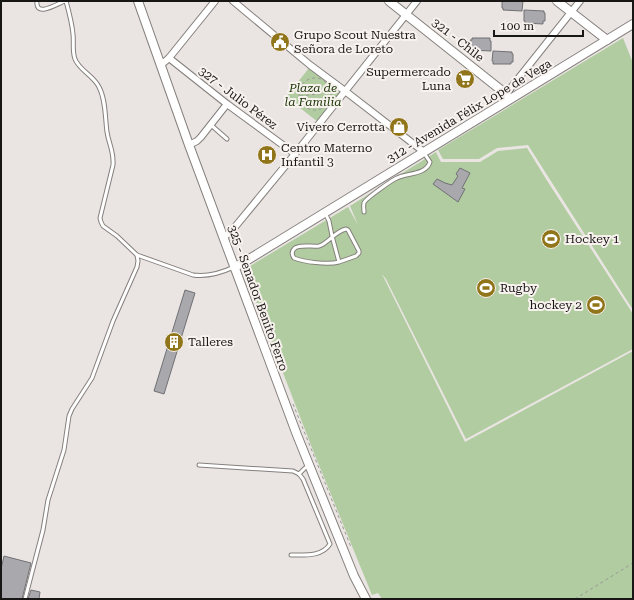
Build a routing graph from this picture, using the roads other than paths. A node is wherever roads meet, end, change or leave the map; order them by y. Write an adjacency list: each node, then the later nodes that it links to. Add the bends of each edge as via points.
1 (37, 1): 2 (lane, via 40,10)
2 (65, 1): 28 (lane, via 72,24 75,59 98,86 114,157 101,222)
3 (138, 1): 15 (street, 325 - Senador Benito Ferro)
4 (215, 1): 14 (street)
5 (233, 1): 16 (street)
6 (389, 1): 11 (street, 321 - Chile)
7 (417, 1): 11 (street)
8 (557, 1): 10 (street)
9 (580, 1): 10 (street)
10 (571, 12): 13 (street); 17 (street)
11 (406, 14): 16 (street); 17 (street, 321 - Chile)
12 (633, 24): 13 (street, 312 - Avenida Félix Lope de Vega)
13 (607, 40): 17 (street, 312 - Avenida Félix Lope de Vega)
14 (169, 58): 15 (street); 18 (street, 327 - Julio Pérez)
15 (161, 65): 21 (street, 325 - Senador Benito Ferro)
16 (345, 91): 22 (street); 23 (street)
17 (508, 97): 22 (street, 312 - Avenida Félix Lope de Vega)
18 (227, 104): 19 (street); 23 (street, 327 - Julio Pérez)
19 (211, 125): 20 (lane); 21 (street, via 197,141)
20 (227, 139)
21 (189, 145): 27 (street, 325 - Senador Benito Ferro)
22 (424, 152): 24 (lane, via 430,162 428,166 421,171 394,179 365,200); 25 (street, 312 - Avenida Félix Lope de Vega)
23 (295, 154): 27 (street, via 230,233)
24 (364, 212)
25 (325, 213): 26 (lane); 30 (street, 312 - Avenida Félix Lope de Vega)
26 (332, 236): 29 (lane); 29 (lane, via 346,228 359,251 356,256); 29 (lane, via 320,246 295,248 292,254 300,260 329,264)
27 (223, 237): 30 (street, 325 - Senador Benito Ferro)
28 (137, 255): 30 (lane, via 201,276); 35 (lane, via 137,267 92,378 69,416 64,450 48,500)
29 (339, 262)
30 (234, 267): 32 (street, 325 - Senador Benito Ferro)
31 (199, 466): 33 (lane, via 293,471)
32 (309, 466): 33 (lane); 36 (street, 325 - Senador Benito Ferro)
33 (299, 474): 34 (lane, via 330,544 326,549 314,554)
34 (291, 555)
35 (25, 599)
36 (366, 599)

